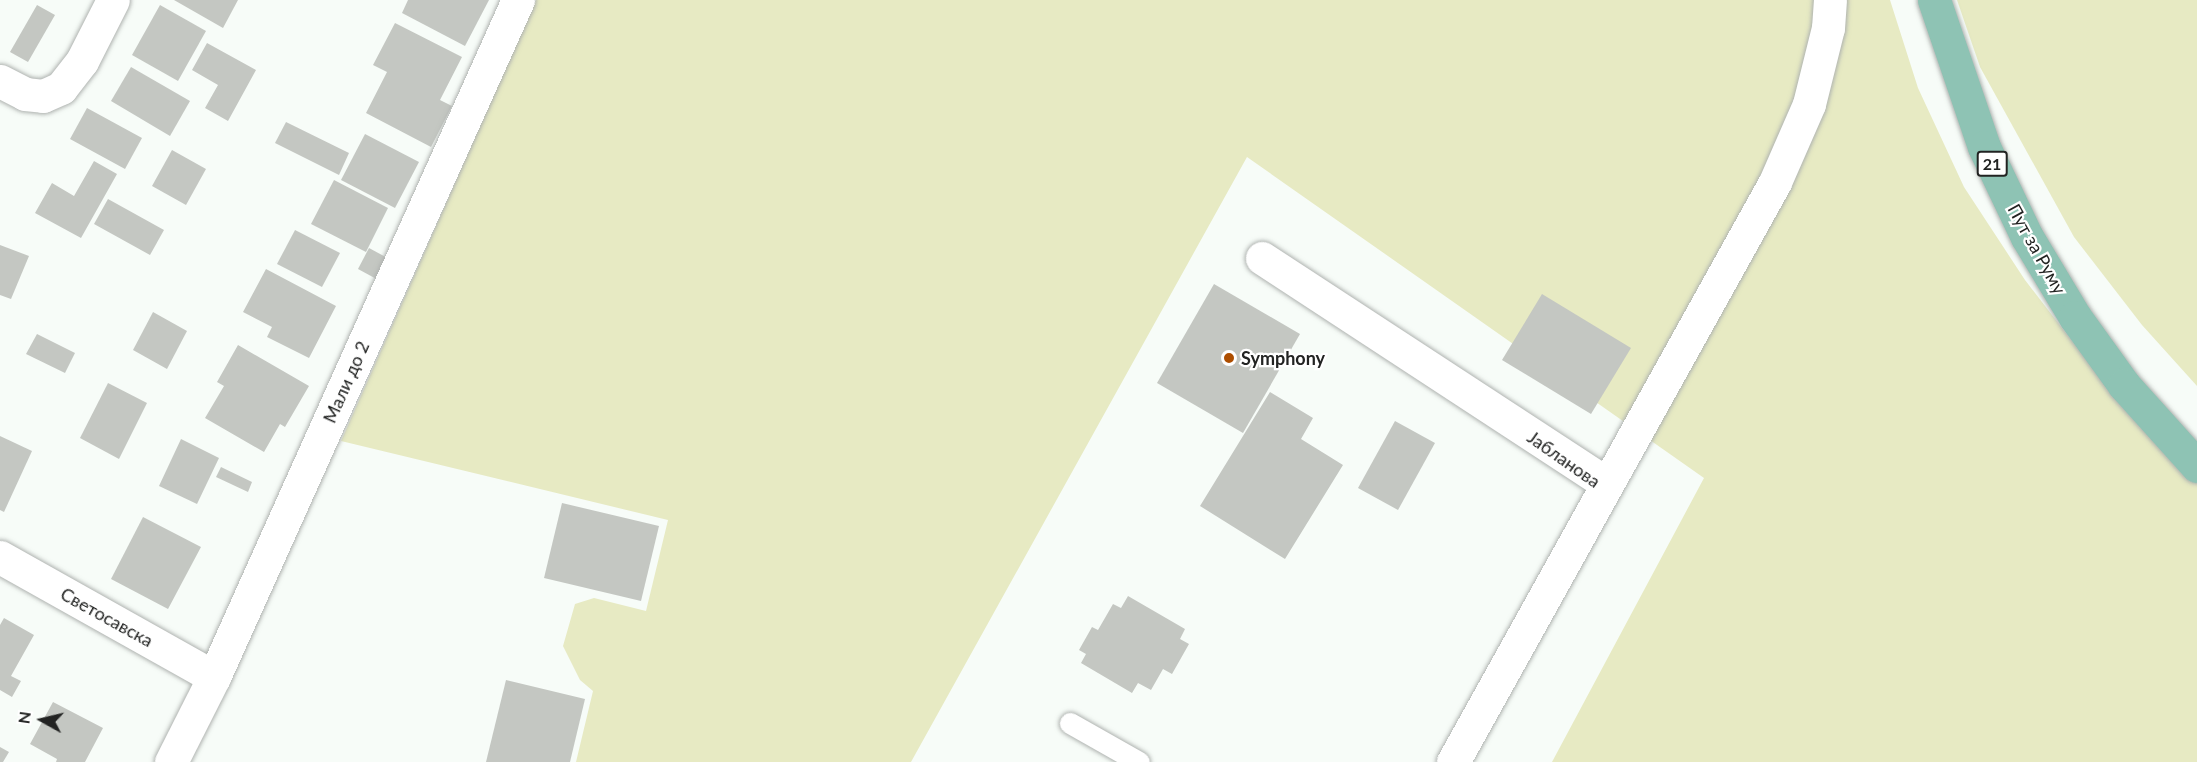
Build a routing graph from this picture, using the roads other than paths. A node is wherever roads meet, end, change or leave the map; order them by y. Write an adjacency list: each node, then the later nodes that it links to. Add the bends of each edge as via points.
1 (112, 0): 5 (street, via 82,62 61,88 43,96)
2 (518, 0): 10 (street, Мали до 2)
3 (1830, 0): 8 (street, via 1819,70 1789,153)
4 (1934, 0): 7 (main road, Пут за Руму / 21, via 1984,147 2027,237 2075,317 2124,385)
5 (13, 87)
6 (1262, 258): 8 (street, Јабланова)
7 (2197, 466)
8 (1607, 484): 14 (street, Јабланова)
9 (0, 557): 10 (street, Светосавска)
10 (214, 677): 12 (street, Мали до 2)
11 (1070, 723): 13 (lane)
12 (171, 762)
13 (1139, 762)
14 (1453, 762)

